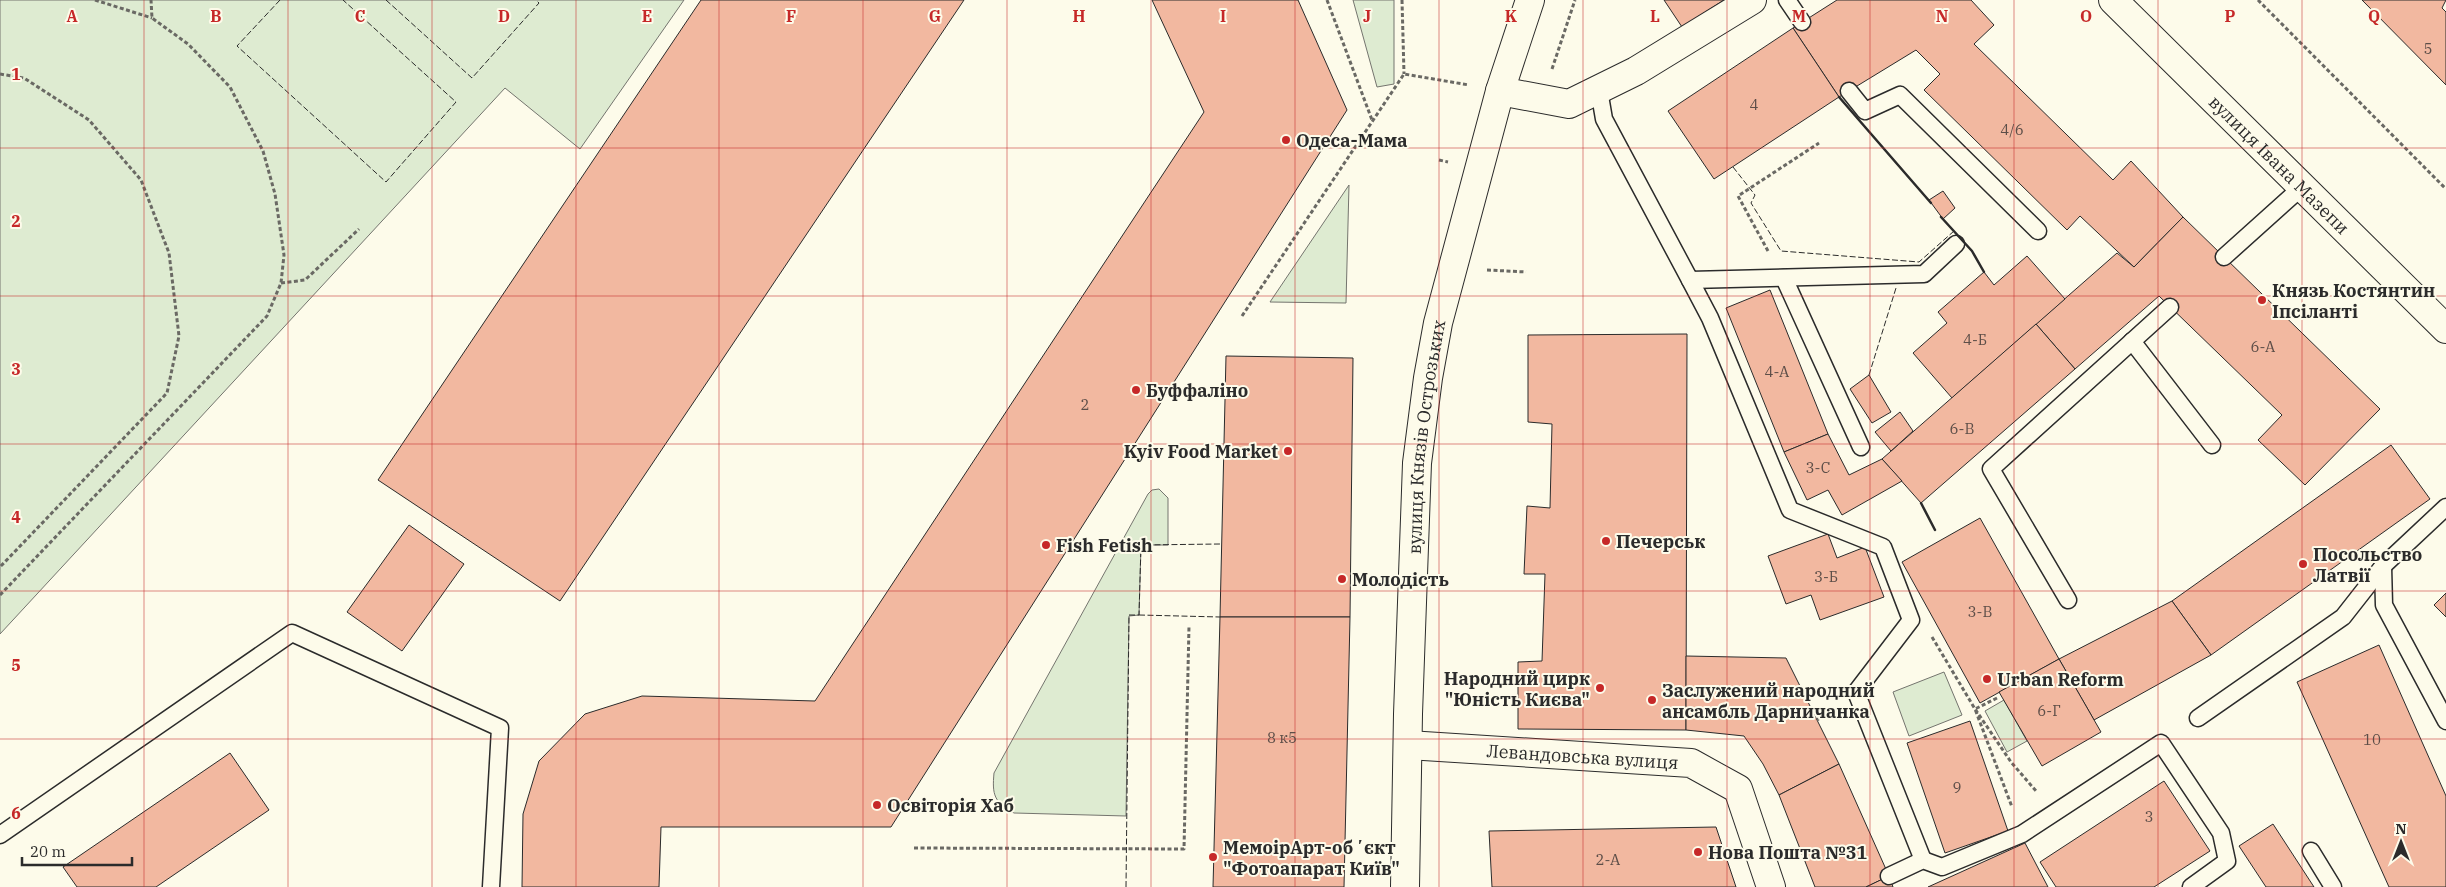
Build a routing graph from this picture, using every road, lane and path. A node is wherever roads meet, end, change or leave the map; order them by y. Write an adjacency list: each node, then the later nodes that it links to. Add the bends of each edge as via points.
1 (95, 0): 11 (path)
2 (151, 0): 11 (path)
3 (1327, 0): 19 (path)
4 (1402, 0): 14 (path)
5 (1530, 0): 17 (main road, вулиця Князів Острозьких)
6 (1575, 0): 15 (path)
7 (1752, 0): 16 (main road)
8 (1787, 0): 12 (lane)
9 (2113, 0): 21 (main road, вулиця Івана Мазепи)
10 (2258, 0): 22 (path)
11 (152, 18): 31 (path, via 188,44 230,87 263,151 281,222 284,255)
12 (1802, 22)
13 (0, 74): 40 (path, via 24,78 89,120 141,180 169,253 179,336 167,392)
14 (1404, 74): 17 (path); 19 (path)
15 (1550, 74)
16 (1599, 90): 17 (main road, via 1569,104); 30 (lane, via 1604,119)
17 (1500, 91): 49 (main road, вулиця Князів Острозьких, via 1440,315 1428,378 1417,463)
18 (1849, 91): 24 (lane, via 1865,111 1900,95)
19 (1373, 120): 33 (path)
20 (1819, 143): 29 (path, via 1738,196)
21 (2302, 187): 26 (lane); 34 (main road, вулиця Івана Мазепи)
22 (2446, 189)
23 (359, 229): 31 (path, via 305,280)
24 (2038, 231)
25 (1956, 244): 29 (lane, via 1924,274)
26 (2224, 257)
27 (1487, 270): 28 (path)
28 (1526, 272)
29 (1784, 278): 30 (lane); 37 (lane)
30 (1690, 280): 43 (lane, via 1710,318 1790,510 1883,547)
31 (281, 283): 41 (path, via 267,316)
32 (2170, 306): 35 (lane)
33 (1242, 316)
34 (2446, 329)
35 (2132, 341): 36 (lane); 42 (lane, via 1991,469)
36 (2212, 445)
37 (1861, 446)
38 (2446, 507): 39 (lane)
39 (2383, 566): 47 (lane, via 2344,617); 48 (lane, via 2384,605)
40 (0, 567)
41 (0, 595)
42 (2068, 600)
43 (1911, 620): 46 (path, via 1933,638); 55 (lane, via 1856,692)
44 (1189, 626): 53 (path, via 1184,849)
45 (1997, 698): 46 (path)
46 (1975, 709): 50 (path, via 2011,762); 51 (path)
47 (2198, 718)
48 (2446, 722)
49 (1408, 745): 58 (main road, вулиця Князів Острозьких); 59 (main road, Левандовська вулиця, via 1691,763 1738,789)
50 (2055, 812): 51 (lane); 60 (lane, via 2161,743 2221,833 2227,861)
51 (2022, 834): 55 (lane, via 1942,866)
52 (0, 835): 57 (lane, via 292,633 500,728)
53 (914, 848)
54 (2311, 851): 61 (lane)
55 (1923, 860): 56 (lane)
56 (1889, 876)
57 (491, 887)
58 (1405, 887)
59 (1771, 887)
60 (2191, 887)
61 (2333, 887)

